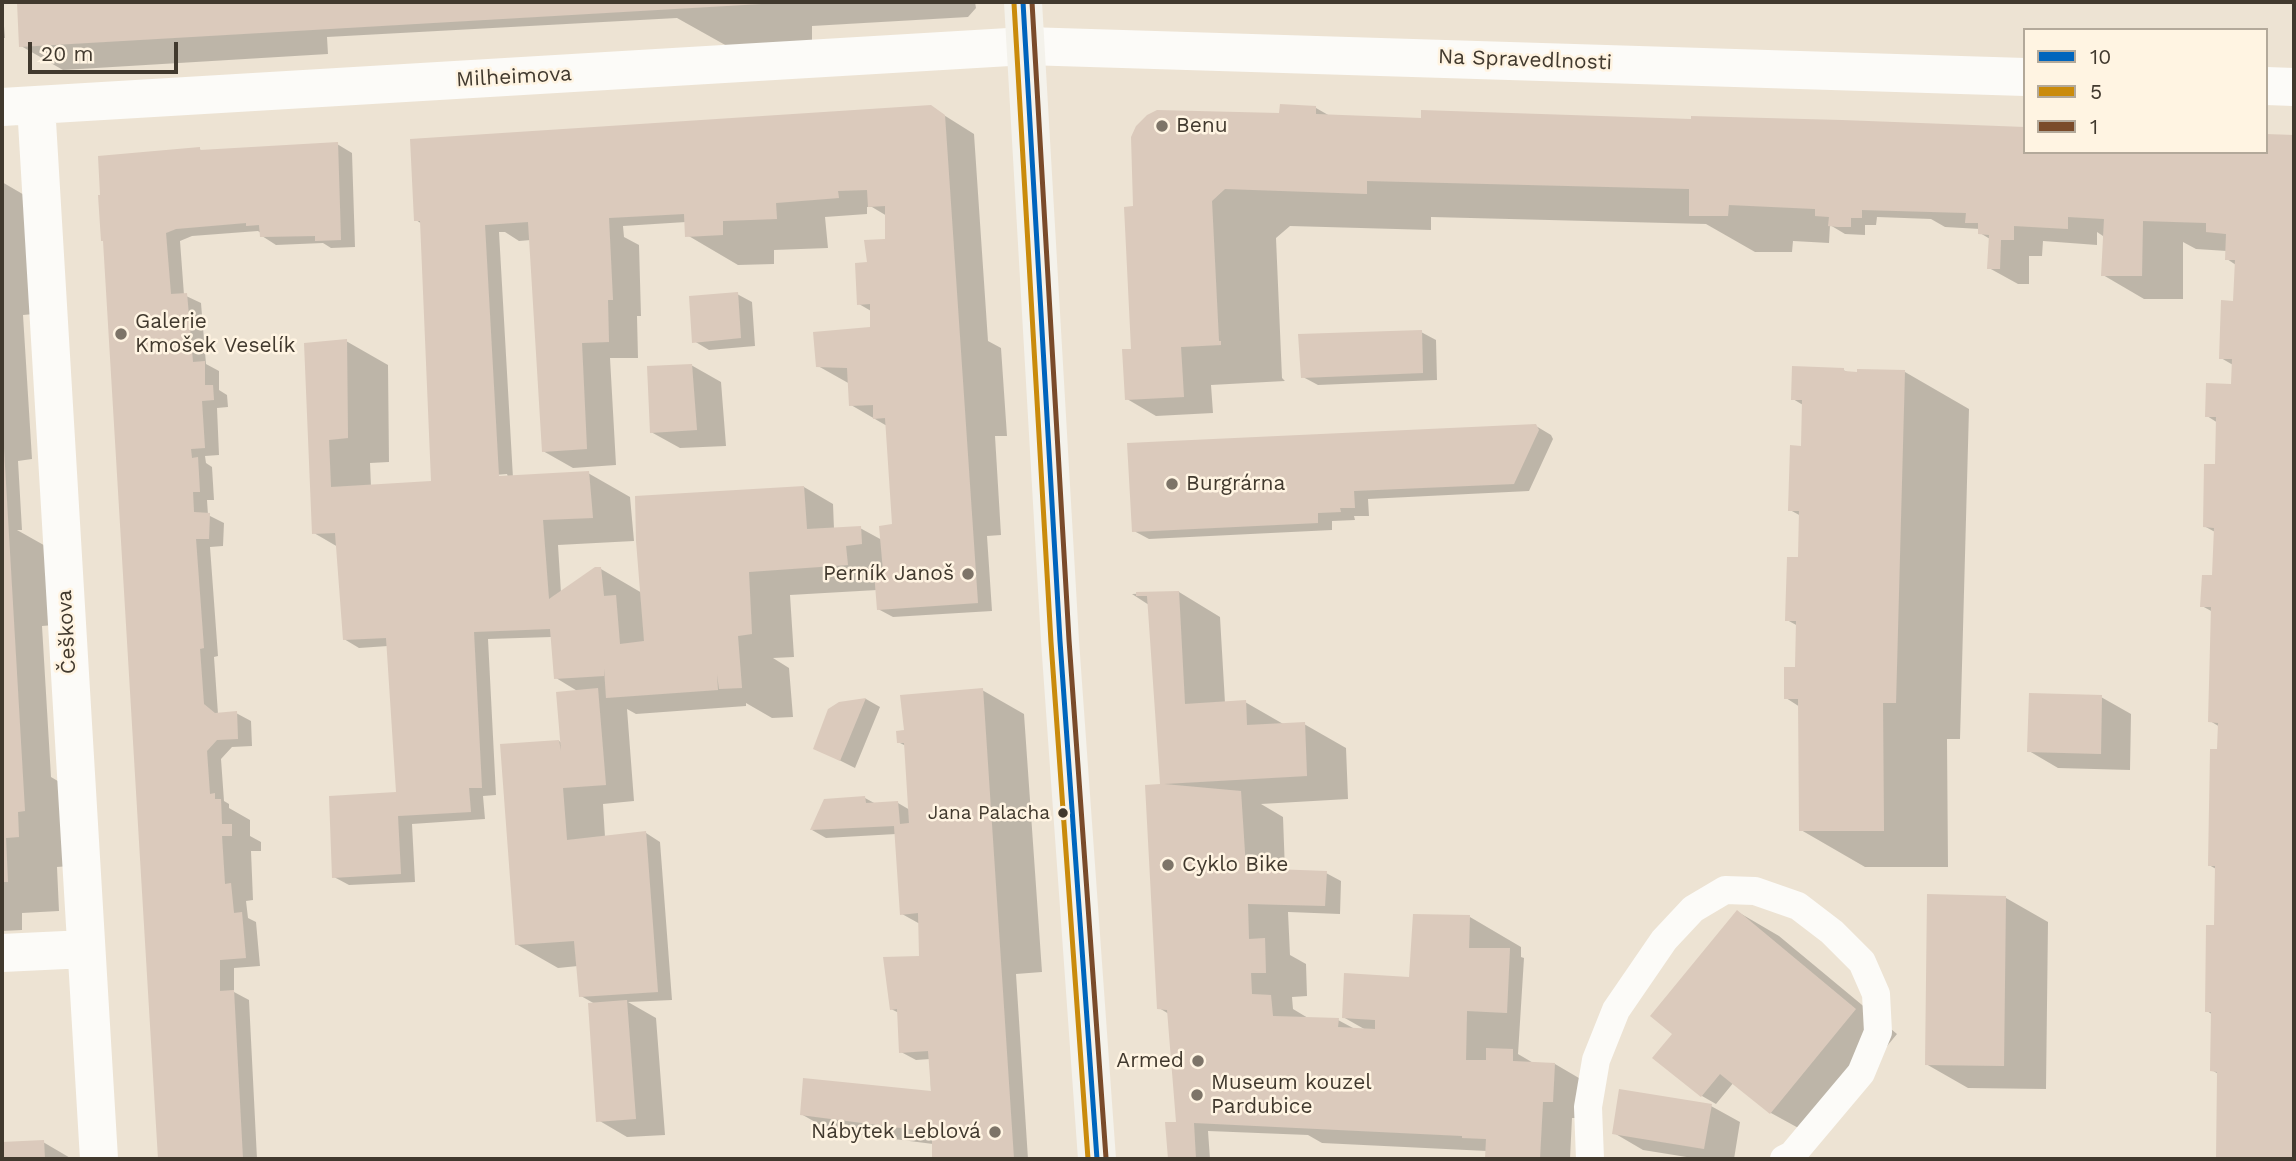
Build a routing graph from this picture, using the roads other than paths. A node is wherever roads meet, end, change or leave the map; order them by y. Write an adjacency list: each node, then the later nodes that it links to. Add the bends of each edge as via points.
1 (1023, 2): 2 (main road)
2 (1026, 46): 3 (street, Na Spravedlnosti); 6 (street, Milheimova); 10 (main road, via 1060,641)
3 (2023, 77)
4 (2268, 86): 5 (street)
5 (2294, 87)
6 (19, 106): 7 (street, Češkova)
7 (86, 949): 8 (street); 9 (street, Češkova)
8 (2, 953)
9 (99, 1159)
10 (1097, 1159)
11 (1590, 1159): 12 (lane, via 1588,1107 1596,1060 1616,1010 1664,940 1693,909 1725,890 1755,891 1798,906 1862,962 1876,994 1878,1032 1861,1073)
12 (1784, 1159)

